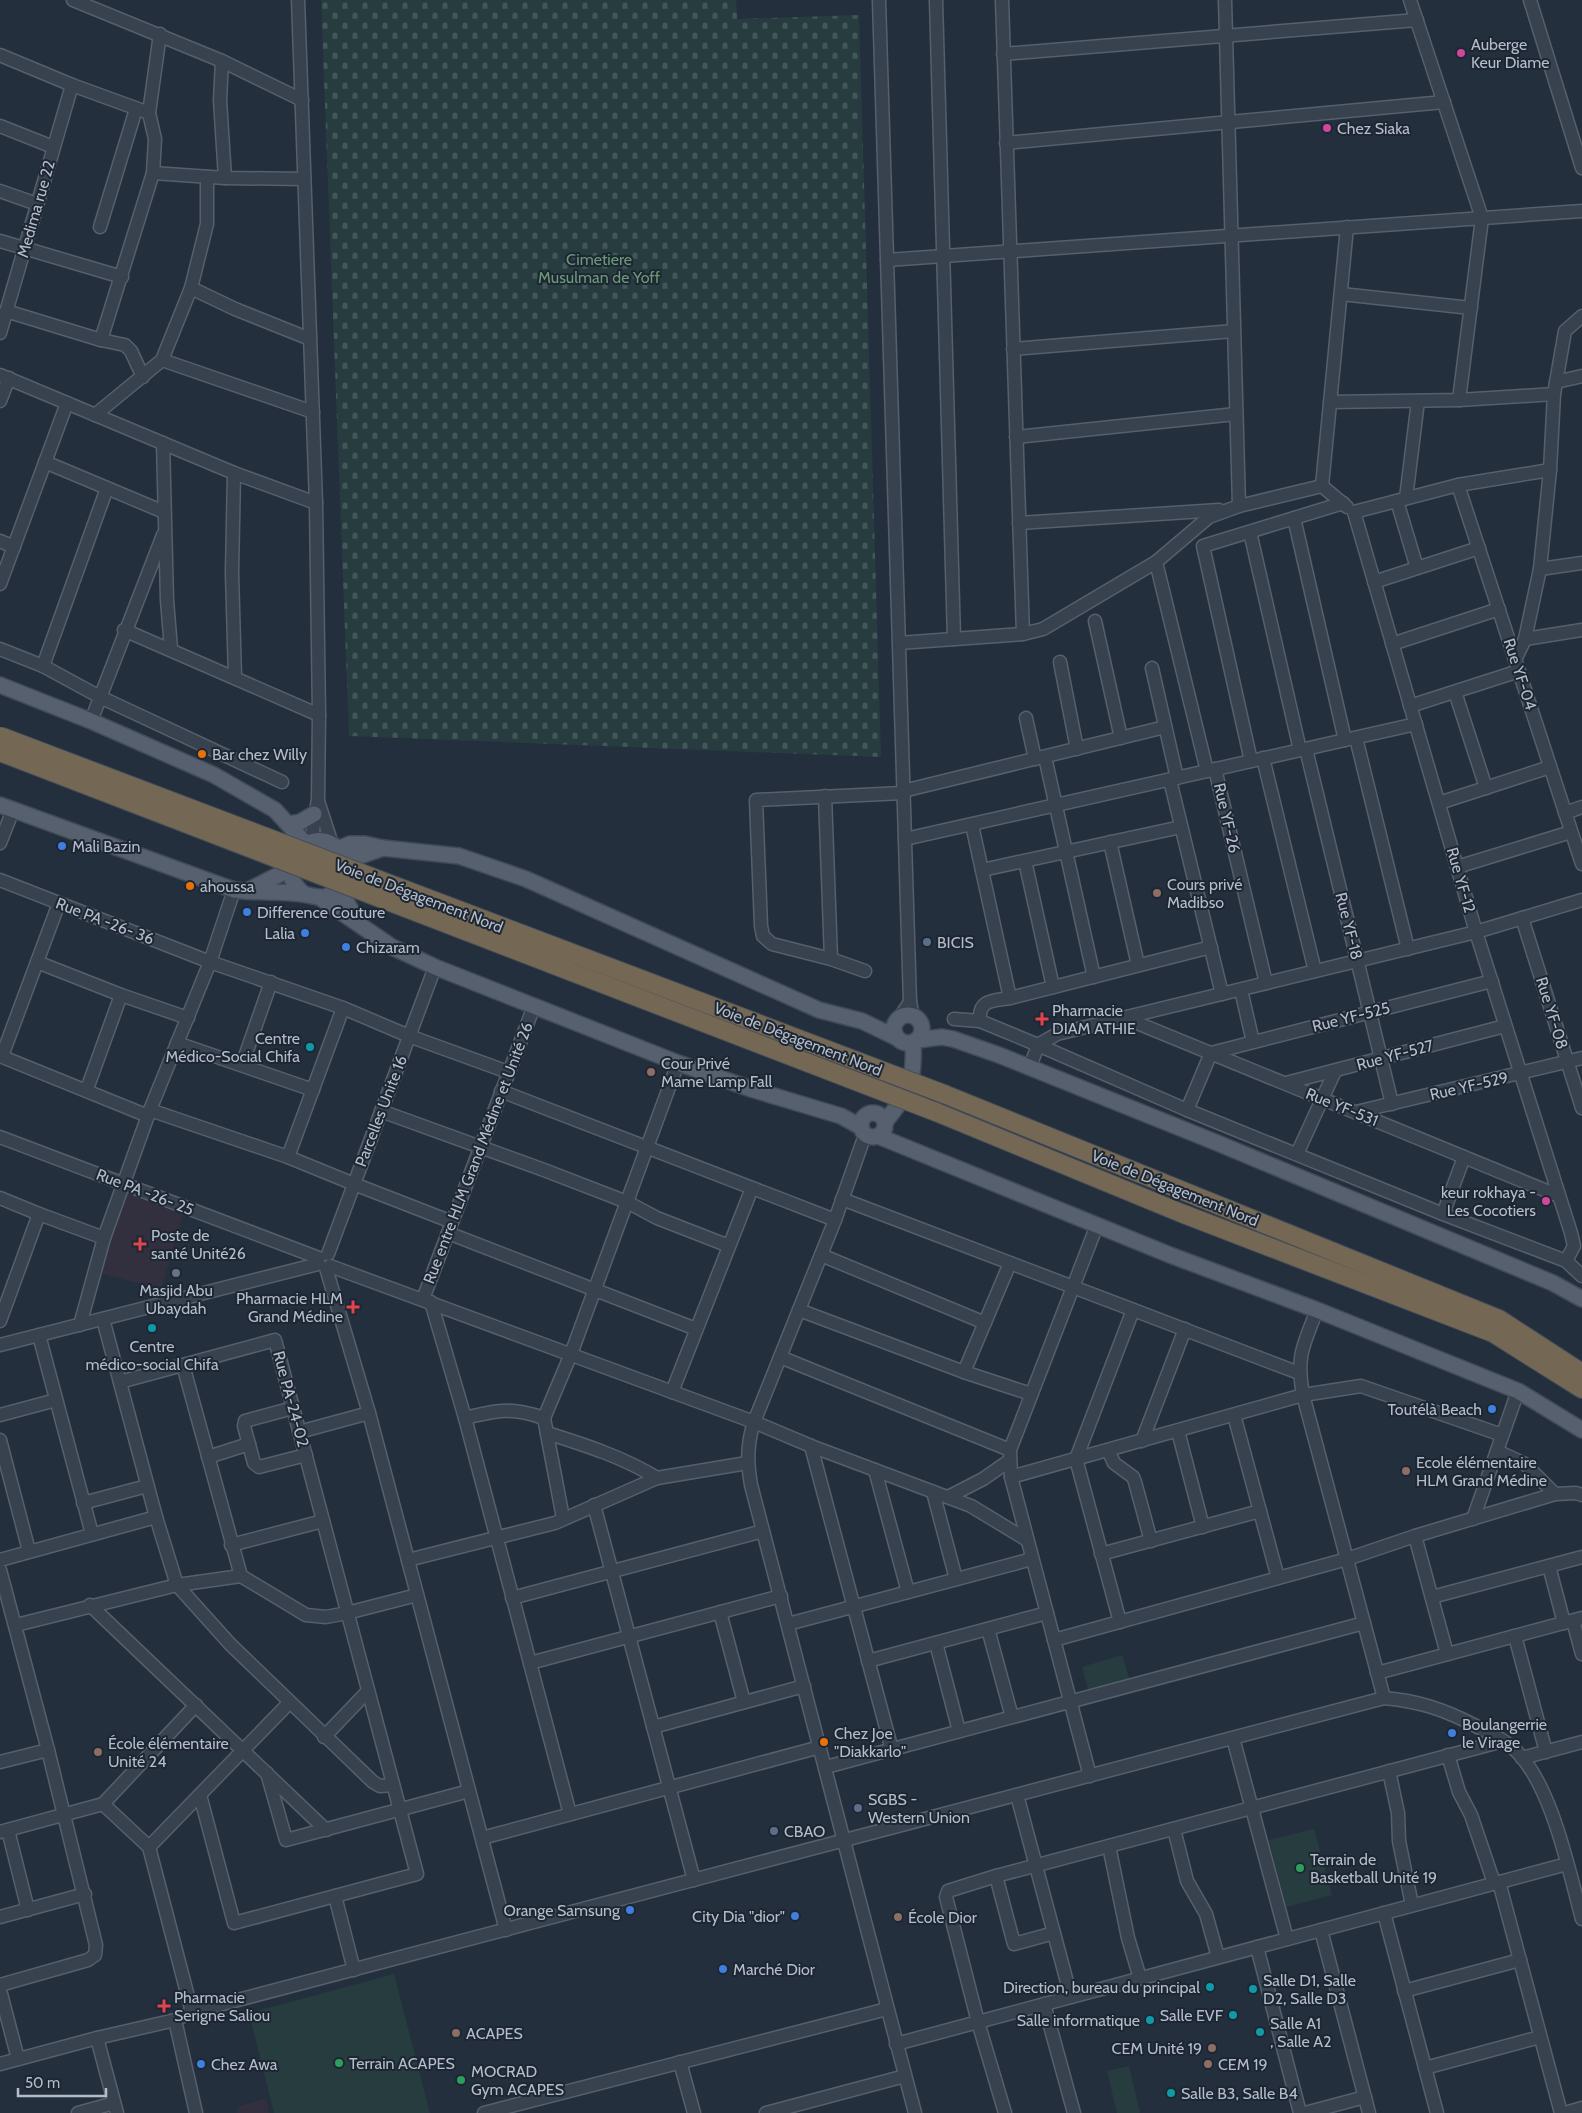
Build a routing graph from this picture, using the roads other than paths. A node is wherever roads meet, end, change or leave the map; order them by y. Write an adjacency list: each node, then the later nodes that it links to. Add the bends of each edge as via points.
1 (73, 0): 10 (street)
2 (298, 0): 16 (street)
3 (879, 0): 39 (street)
4 (936, 0): 38 (street)
5 (1002, 0): 12 (street)
6 (1225, 0): 11 (street)
7 (1410, 0): 9 (street)
8 (1530, 0): 23 (street)
9 (1417, 20): 11 (street); 17 (street)
10 (160, 34): 14 (street); 18 (street)
11 (1226, 36): 12 (street); 19 (street)
12 (1003, 54): 21 (street)
13 (0, 55): 15 (street)
14 (222, 61): 16 (street); 26 (street, via 220,100)
15 (72, 85): 18 (street); 22 (street, Medima rue 22)
16 (302, 100): 27 (street)
17 (1444, 102): 19 (street); 31 (street)
18 (142, 111): 24 (street, via 155,139); 33 (street)
19 (1228, 122): 21 (street); 34 (street)
20 (0, 126): 22 (street)
21 (1006, 143): 37 (street)
22 (53, 148): 29 (street, Medima rue 22)
23 (1582, 168)
24 (153, 173): 25 (street); 40 (street)
25 (207, 178): 26 (street); 41 (street, via 208,224)
26 (225, 178): 27 (street)
27 (304, 179): 48 (street)
28 (0, 191): 29 (street)
29 (37, 204): 36 (street, Medima rue 22)
30 (1582, 211): 31 (street)
31 (1482, 218): 32 (street); 43 (street)
32 (1347, 227): 34 (street); 42 (street)
33 (100, 228)
34 (1232, 235): 37 (street); 46 (street)
35 (0, 241): 36 (street)
36 (25, 248): 40 (street); 44 (street, Medima rue 22)
37 (1010, 251): 38 (street); 50 (street)
38 (943, 256): 39 (street); 96 (street)
39 (887, 260): 98 (street)
40 (122, 277): 49 (street)
41 (191, 288): 48 (street); 51 (street)
42 (1341, 294): 43 (street); 59 (street)
43 (1471, 308): 56 (street)
44 (6, 311): 47 (street, Medima rue 22); 49 (street)
45 (1582, 316): 55 (street, via 1565,331)
46 (1234, 331): 50 (street); 62 (street)
47 (0, 333)
48 (310, 339): 61 (street)
49 (101, 340): 54 (street, via 125,345)
50 (1013, 349): 64 (street)
51 (162, 360): 54 (street); 61 (street)
52 (4, 376): 57 (street); 60 (street)
53 (1582, 376): 55 (street)
54 (142, 377): 63 (street)
55 (1555, 388): 56 (street); 67 (street)
56 (1459, 400): 58 (street)
57 (0, 401)
58 (1418, 401): 59 (street); 72 (street)
59 (1330, 402): 70 (street)
60 (67, 403): 63 (street); 66 (street)
61 (313, 412): 73 (street)
62 (1236, 414): 64 (street); 75 (street)
63 (95, 415): 65 (street)
64 (1016, 437): 79 (street)
65 (162, 443): 68 (street); 76 (street)
66 (45, 462): 71 (street); 83 (street)
67 (1550, 470): 69 (street); 88 (street)
68 (234, 473): 73 (street); 106 (street)
69 (1458, 485): 72 (street); 84 (street, Rue YF-04)
70 (1322, 486): 74 (street); 75 (street)
71 (107, 488): 76 (street); 103 (street)
72 (1402, 500): 77 (street); 87 (street)
73 (316, 503): 111 (street)
74 (1343, 503): 77 (street); 78 (street)
75 (1235, 508): 79 (street); 85 (street, via 1209,517)
76 (164, 512): 80 (street)
77 (1354, 512): 89 (street, Rue YF-12)
78 (1294, 518): 81 (street); 118 (street)
79 (1019, 523): 95 (street)
80 (164, 530): 93 (street); 101 (street)
81 (1250, 532): 120 (street, Rue YF-18); 123 (street, via 1203,546)
82 (0, 541): 83 (street)
83 (14, 547): 90 (street)
84 (1479, 548): 87 (street); 91 (street, Rue YF-04)
85 (1156, 562): 95 (street, via 1043,629); 125 (street, Rue YF-26)
86 (1582, 563): 88 (street)
87 (1417, 568): 89 (street)
88 (1540, 569): 97 (street)
89 (1374, 582): 99 (street, Rue YF-12)
90 (0, 584)
91 (1499, 609): 99 (street); 104 (street, Rue YF-04)
92 (1095, 621): 117 (street)
93 (124, 630): 101 (street); 109 (street)
94 (1582, 630): 97 (street)
95 (1023, 634): 96 (street)
96 (954, 639): 98 (street)
97 (1525, 639): 104 (street)
98 (899, 643): 129 (street)
99 (1392, 644): 110 (street, Rue YF-12)
100 (0, 649): 103 (street)
101 (171, 649): 106 (street)
102 (1060, 662): 119 (street)
103 (43, 666): 109 (street)
104 (1517, 666): 108 (street); 124 (street, Rue YF-04)
105 (1152, 668): 115 (street)
106 (235, 678): 111 (street)
107 (0, 685): 113 (main road)
108 (1456, 692): 110 (street); 128 (street)
109 (100, 697): 113 (street); 127 (street)
110 (1410, 706): 114 (street, Rue YF-12)
111 (319, 715): 131 (street)
112 (1026, 718): 122 (street)
113 (91, 721): 136 (main road, via 214,775)
114 (1416, 724): 118 (street); 132 (street, Rue YF-12)
115 (1165, 727): 117 (street); 126 (street)
116 (0, 736): 263 (highway, Voie de Dégagement Nord, bridge, via 944,1094 1499,1319)
117 (1121, 738): 119 (street)
118 (1350, 739): 120 (street); 164 (street)
119 (1078, 749): 122 (street)
120 (1303, 749): 123 (street); 166 (street, Rue YF-18)
121 (0, 752): 265 (highway, Voie de Dégagement Nord, bridge, via 936,1112 1181,1213 1493,1333)
122 (1040, 758): 129 (street); 133 (street)
123 (1257, 760): 125 (street); 172 (street)
124 (1550, 767): 128 (street); 137 (street, Rue YF-04)
125 (1211, 770): 126 (street); 176 (street, Rue YF-26)
126 (1173, 779): 133 (street); 141 (street)
127 (282, 782)
128 (1486, 788): 132 (street)
129 (903, 792): 130 (street); 143 (street)
130 (825, 796): 165 (street); 165 (street, via 756,800 760,916 763,936 772,944)
131 (318, 799): 138 (street); 147 (street)
132 (1439, 803): 152 (street, Rue YF-12)
133 (1056, 806): 140 (street); 148 (street)
134 (1582, 807): 137 (street)
135 (7, 808): 145 (street); 156 (main road)
136 (275, 810): 139 (main road); 150 (main road)
137 (1565, 813): 142 (street, Rue YF-04)
138 (314, 814): 139 (main road); 146 (street)
139 (289, 824): 146 (main road)
140 (972, 824): 143 (street); 153 (street)
141 (1182, 827): 144 (street); 163 (street)
142 (1571, 832): 151 (street, Rue YF-04); 152 (street)
143 (905, 840): 190 (street)
144 (1110, 842): 148 (street); 169 (street)
145 (0, 843)
146 (308, 843): 147 (main road, via 318,840); 150 (main road, via 298,849)
147 (339, 851): 155 (main road, via 346,876); 190 (main road, via 350,844 365,844 459,856 526,879 819,1010)
148 (1066, 852): 149 (street); 173 (street)
149 (1025, 861): 153 (street); 177 (street)
150 (292, 862): 156 (main road); 157 (main road, via 294,884)
151 (1582, 864)
152 (1457, 867): 162 (street, Rue YF-12)
153 (982, 870): 181 (street)
154 (0, 880): 159 (street, Rue PA -26- 36)
155 (339, 889): 157 (main road, via 326,896); 161 (main road)
156 (240, 890): 157 (main road); 168 (street)
157 (312, 896): 161 (main road)
158 (1582, 900): 160 (street)
159 (59, 903): 167 (street); 168 (street, Rue PA -26- 36)
160 (1522, 918): 162 (street); 200 (street, Rue YF-08)
161 (361, 927): 170 (main road, via 392,948)
162 (1476, 932): 164 (street); 175 (street, Rue YF-12)
163 (1210, 947): 169 (street); 179 (street)
164 (1408, 949): 166 (street)
165 (831, 959): 171 (street)
166 (1357, 961): 172 (street); 184 (street, Rue YF-18)
167 (37, 962): 180 (street); 196 (street)
168 (210, 962): 174 (street, Rue PA -26- 36); 185 (street)
169 (1138, 966): 173 (street)
170 (435, 967): 182 (main road); 191 (street, Parcelles Unite 16)
171 (865, 971)
172 (1315, 971): 176 (street)
173 (1094, 977): 177 (street)
174 (272, 982): 183 (street, Rue PA -26- 36); 201 (street)
175 (1492, 982): 184 (street, Rue YF-525); 189 (street, Rue YF-12)
176 (1266, 983): 178 (street)
177 (1053, 987): 181 (street)
178 (1241, 990): 179 (street); 192 (street)
179 (1222, 994): 186 (street)
180 (121, 995): 185 (street); 207 (street)
181 (1010, 998): 188 (street, via 987,1002 979,1013)
182 (534, 1006): 199 (main road); 204 (street, Rue entre HLM Grand Médine et Unité 26)
183 (343, 1008): 191 (street, Rue PA -26- 36); 208 (street)
184 (1370, 1012): 192 (street, Rue YF-525); 197 (street, Rue YF-18)
185 (188, 1018): 193 (street)
186 (1125, 1018): 194 (street, via 1057,1034); 195 (street, Rue YF-531)
187 (954, 1019): 188 (street)
188 (980, 1021): 194 (street)
189 (1505, 1026): 197 (street, Rue YF-527); 205 (street, Rue YF-12)
190 (908, 1028): 202 (main road, via 962,1042); 217 (main road, via 903,1082)
191 (409, 1036): 204 (street, Rue PA -26- 36); 214 (street, Parcelles Unite 16)
192 (1253, 1042): 195 (street, Rue YF-525)
193 (177, 1043): 201 (street); 216 (street)
194 (1038, 1044): 202 (street); 213 (street)
195 (1211, 1053): 206 (street, Rue YF-531); 213 (street)
196 (1, 1056): 207 (street)
197 (1381, 1058): 203 (street, Rue YF-527); 211 (street, Rue YF-18)
198 (1582, 1058): 200 (street, Rue YF-529)
199 (678, 1063): 217 (main road, via 751,1089); 220 (street)
200 (1567, 1063): 205 (street, Rue YF-529); 212 (street, Rue YF-08)
201 (242, 1064): 208 (street)
202 (1030, 1068): 245 (main road, via 1325,1188 1552,1283)
203 (1335, 1071): 206 (street, Rue YF-527); 210 (street)
204 (508, 1072): 209 (street, Rue entre HLM Grand Médine et Unité 26)
205 (1520, 1074): 211 (street, Rue YF-529); 227 (street, Rue YF-12)
206 (1286, 1084): 210 (street, Rue YF-531)
207 (87, 1089): 216 (street)
208 (313, 1090): 222 (street)
209 (502, 1091): 219 (street, Rue entre HLM Grand Médine et Unité 26); 220 (street)
210 (1323, 1099): 215 (street, Rue YF-531); 221 (street)
211 (1392, 1104): 215 (street, Rue YF-529)
212 (1582, 1108)
213 (1187, 1110): 221 (street)
214 (381, 1111): 219 (street); 225 (street, Parcelles Unite 16)
215 (1356, 1112): 223 (street, Rue YF-531)
216 (149, 1113): 222 (street); 224 (street)
217 (874, 1125): 229 (street); 234 (main road, via 902,1147)
218 (0, 1137): 224 (street, Rue PA -26- 25)
219 (480, 1147): 230 (street); 235 (street, Rue entre HLM Grand Médine et Unité 26)
220 (647, 1147): 226 (street); 230 (street)
221 (1297, 1154): 232 (street)
222 (288, 1157): 225 (street)
223 (1464, 1157): 227 (street, Rue YF-531); 232 (street)
224 (124, 1184): 236 (street); 240 (street, Rue PA -26- 25)
225 (354, 1184): 235 (street); 240 (street, Parcelles Unite 16)
226 (752, 1188): 233 (street); 237 (street)
227 (1559, 1196): 239 (street, Rue YF-12, via 1574,1246)
228 (0, 1198): 231 (street)
229 (842, 1200): 233 (street); 241 (street)
230 (627, 1202): 237 (street, via 657,1218); 244 (street)
231 (39, 1214): 236 (street); 251 (street)
232 (1443, 1214): 239 (street)
233 (835, 1220): 238 (street)
234 (1097, 1225): 243 (street); 249 (main road)
235 (450, 1227): 244 (street); 246 (street, Rue entre HLM Grand Médine et Unité 26)
236 (104, 1238): 253 (street)
237 (729, 1246): 254 (street)
238 (821, 1256): 247 (street); 252 (street)
239 (1566, 1261): 242 (street)
240 (324, 1262): 246 (street, Rue PA -26- 25); 250 (street); 272 (street)
241 (1010, 1263): 243 (street); 252 (street)
242 (1582, 1276)
243 (1072, 1287): 248 (street); 268 (street)
244 (595, 1289): 254 (street); 258 (street)
245 (1582, 1299)
246 (427, 1301): 258 (street, Rue PA -26- 25); 275 (street)
247 (799, 1310): 259 (street); 261 (street)
248 (1134, 1310): 255 (street); 292 (street)
249 (1317, 1310): 262 (street, via 1301,1351); 266 (main road)
250 (103, 1319): 253 (street); 264 (street)
251 (0, 1321)
252 (985, 1323): 261 (street)
253 (80, 1325): 256 (street)
254 (696, 1329): 267 (street)
255 (1184, 1329): 262 (street); 283 (street)
256 (39, 1335): 257 (street); 270 (street)
257 (0, 1345)
258 (571, 1354): 267 (street, Rue PA -26- 25); 276 (street)
259 (780, 1357): 277 (street); 290 (street)
260 (183, 1365): 264 (street, Rue PA-24-02); 271 (street, Rue PA-24-02, via 275,1340); 291 (street)
261 (964, 1372): 268 (street)
262 (1299, 1373): 269 (street)
263 (1582, 1373)
264 (120, 1382): 297 (street)
265 (1582, 1389)
266 (1518, 1391): 278 (main road); 282 (street)
267 (672, 1392): 277 (street, Rue PA -26- 25)
268 (1031, 1394): 290 (street)
269 (1303, 1395): 274 (street); 282 (street, via 1361,1386); 321 (street)
270 (56, 1400): 273 (street); 302 (street)
271 (293, 1408): 280 (street, Rue PA-24-02); 284 (street, via 245,1421)
272 (369, 1413): 280 (street); 323 (street)
273 (0, 1415)
274 (1234, 1415): 279 (street); 304 (street)
275 (464, 1418): 276 (street, via 511,1409); 313 (street)
276 (544, 1418): 281 (street)
277 (754, 1422): 285 (street, Rue PA -26- 25); 293 (street, via 749,1436)
278 (1582, 1430)
279 (1178, 1431): 283 (street); 309 (street)
280 (299, 1432): 289 (street, Rue PA-24-02)
281 (546, 1433): 295 (street, via 598,1449); 306 (street)
282 (1502, 1435): 288 (street)
283 (1142, 1441): 287 (street)
284 (249, 1444): 289 (street, via 254,1463 259,1467); 291 (street)
285 (811, 1446): 294 (street, Rue PA -26- 25); 337 (street)
286 (1, 1449): 317 (street)
287 (1108, 1450): 292 (street); 315 (street, via 1117,1466 1133,1477)
288 (1497, 1451): 299 (street, via 1525,1464); 307 (street)
289 (306, 1455): 308 (street, Rue PA-24-02)
290 (1010, 1455): 296 (street); 301 (street, via 984,1479)
291 (208, 1457): 316 (street)
292 (1076, 1459): 296 (street); 318 (street)
293 (747, 1463): 295 (street); 310 (street)
294 (875, 1470): 298 (street, Rue PA -26- 25); 331 (street)
295 (657, 1478): 303 (street)
296 (1011, 1478): 314 (street)
297 (147, 1486): 302 (street); 305 (street)
298 (933, 1492): 301 (street, Rue PA -26- 25); 329 (street)
299 (1555, 1494): 300 (street); 307 (street)
300 (1582, 1495)
301 (948, 1497): 314 (street, Rue PA -26- 25, via 990,1516)
302 (83, 1503): 311 (street)
303 (594, 1504): 306 (street); 326 (street)
304 (1260, 1511): 309 (street); 328 (street)
305 (156, 1517): 311 (street); 330 (street)
306 (563, 1518): 313 (street)
307 (1473, 1519): 312 (street)
308 (323, 1521): 316 (street); 339 (street, Rue PA-24-02)
309 (1203, 1526): 315 (street)
310 (764, 1531): 326 (street); 333 (street)
311 (92, 1534): 317 (street)
312 (1415, 1536): 321 (street); 334 (street)
313 (496, 1538): 323 (street); 335 (street)
314 (1027, 1540): 320 (street)
315 (1151, 1540): 318 (street)
316 (231, 1546): 327 (street)
317 (30, 1551): 322 (street)
318 (1101, 1554): 342 (street)
319 (1582, 1557): 324 (street)
320 (1032, 1559): 329 (street); 340 (street)
321 (1347, 1559): 328 (street); 343 (street)
322 (0, 1560)
323 (408, 1560): 332 (street)
324 (1549, 1566): 334 (street); 341 (street)
325 (0, 1570): 345 (street)
326 (612, 1572): 335 (street); 347 (street)
327 (241, 1576): 330 (street); 339 (street, via 306,1615 326,1617)
328 (1278, 1578): 342 (street)
329 (956, 1579): 331 (street)
330 (177, 1585): 336 (street); 361 (street)
331 (908, 1592): 337 (street)
332 (417, 1594): 339 (street); 384 (street)
333 (781, 1596): 338 (street); 344 (street)
334 (1432, 1597): 351 (street)
335 (512, 1598): 354 (street)
336 (90, 1606): 345 (street); 362 (street)
337 (854, 1607): 344 (street); 353 (street)
338 (720, 1612): 347 (street); 359 (street)
339 (348, 1613): 357 (street, Rue PA-24-02)
340 (1046, 1614): 346 (street); 349 (street)
341 (1573, 1621): 348 (street); 352 (street)
342 (1120, 1622): 349 (street)
343 (1364, 1623): 355 (street); 360 (street)
344 (788, 1624): 356 (street)
345 (16, 1625): 371 (street)
346 (988, 1629): 350 (street); 363 (street)
347 (629, 1636): 354 (street); 364 (street)
348 (1515, 1636): 351 (street); 374 (street)
349 (1054, 1640): 360 (street)
350 (936, 1643): 353 (street); 365 (street)
351 (1447, 1654): 355 (street)
352 (1582, 1654)
353 (868, 1661): 372 (street)
354 (530, 1663): 390 (street)
355 (1377, 1673): 358 (street)
356 (804, 1686): 359 (street); 370 (street)
357 (368, 1691): 366 (street); 382 (street, Rue PA-24-02)
358 (1384, 1698): 367 (street); 368 (street, via 1433,1706)
359 (744, 1702): 364 (street)
360 (1070, 1702): 363 (street); 381 (street)
361 (289, 1703): 366 (street); 373 (street)
362 (196, 1705): 373 (street); 387 (street)
363 (1012, 1717): 365 (street)
364 (653, 1727): 383 (street)
365 (959, 1731): 372 (street)
366 (324, 1736): 382 (street, via 373,1782 380,1786)
367 (1234, 1738): 381 (street); 388 (street)
368 (1503, 1740): 375 (street); 376 (street)
369 (1582, 1742): 374 (street)
370 (820, 1747): 378 (street); 383 (street)
371 (48, 1750): 377 (street); 391 (street)
372 (892, 1750): 378 (street)
373 (244, 1751): 380 (street); 385 (street)
374 (1546, 1752): 376 (street)
375 (1448, 1755): 379 (street); 403 (street, via 1459,1792)
376 (1522, 1758): 399 (street, via 1546,1799)
377 (0, 1762)
378 (826, 1767): 396 (street)
379 (1389, 1771): 388 (street); 406 (street)
380 (267, 1772): 393 (street); 393 (street, via 286,1840)
381 (1090, 1776): 386 (street)
382 (393, 1785): 389 (street, Rue PA-24-02)
383 (669, 1788): 390 (street); 402 (street)
384 (469, 1791): 389 (street); 395 (street)
385 (200, 1795): 398 (street); 405 (street, via 234,1923)
386 (1017, 1795): 396 (street); 400 (street)
387 (103, 1804): 391 (street); 398 (street)
388 (1252, 1807): 392 (street); 414 (street)
389 (400, 1810): 393 (street); 405 (street, Rue PA-24-02, via 417,1874)
390 (570, 1814): 395 (street)
391 (64, 1815): 394 (street); 404 (street)
392 (1174, 1829): 397 (street); 416 (street, via 1187,1881 1206,1914)
393 (326, 1830)
394 (4, 1831): 407 (street)
395 (482, 1838): 411 (street)
396 (843, 1841): 402 (street); 425 (street)
397 (1109, 1846): 400 (street); 419 (street, via 1128,1938)
398 (149, 1847): 426 (street)
399 (1567, 1864): 403 (street); 410 (street)
400 (1036, 1865): 401 (street); 413 (street)
401 (996, 1876): 413 (street, via 1014,1944); 428 (street, via 948,1891 946,1897)
402 (694, 1880): 411 (street)
403 (1497, 1883): 406 (street); 417 (street)
404 (85, 1894): 407 (street); 420 (street, via 96,1945 95,1955 88,1960)
405 (335, 1896): 418 (street)
406 (1412, 1906): 408 (street)
407 (28, 1910): 409 (street)
408 (1384, 1913): 412 (street); 422 (street)
409 (0, 1917)
410 (1582, 1919)
411 (506, 1930): 418 (street)
412 (1322, 1930): 414 (street); 437 (street)
413 (1054, 1933): 423 (street)
414 (1286, 1939): 415 (street)
415 (1257, 1947): 416 (street); 449 (street)
416 (1218, 1957): 419 (street)
417 (1520, 1960): 422 (street); 429 (street)
418 (354, 1970): 426 (street)
419 (1140, 1978): 423 (street)
420 (0, 1985)
421 (0, 1990): 432 (street)
422 (1404, 1991): 435 (street)
423 (1071, 1997): 424 (street)
424 (1044, 2004): 428 (street); 448 (street)
425 (887, 2009): 431 (street); 433 (street)
426 (192, 2012): 427 (street)
427 (175, 2020): 430 (street); 442 (street)
428 (978, 2022): 431 (street); 447 (street)
429 (1540, 2037): 435 (street); 453 (street)
430 (97, 2038): 432 (street); 438 (street)
431 (896, 2044): 436 (street)
432 (18, 2059): 434 (street)
433 (680, 2062): 440 (street); 444 (street)
434 (0, 2064)
435 (1425, 2068): 452 (street)
436 (905, 2076): 445 (street); 446 (street)
437 (1364, 2097): 450 (street); 451 (street)
438 (116, 2108): 441 (street)
439 (1582, 2108): 454 (street)
440 (509, 2110): 443 (street)
441 (78, 2113)
442 (196, 2113)
443 (484, 2113)
444 (694, 2113)
445 (766, 2113)
446 (915, 2113)
447 (1005, 2113)
448 (1074, 2113)
449 (1300, 2113)
450 (1305, 2113)
451 (1369, 2113)
452 (1437, 2113)
453 (1560, 2113)
454 (1565, 2113)

